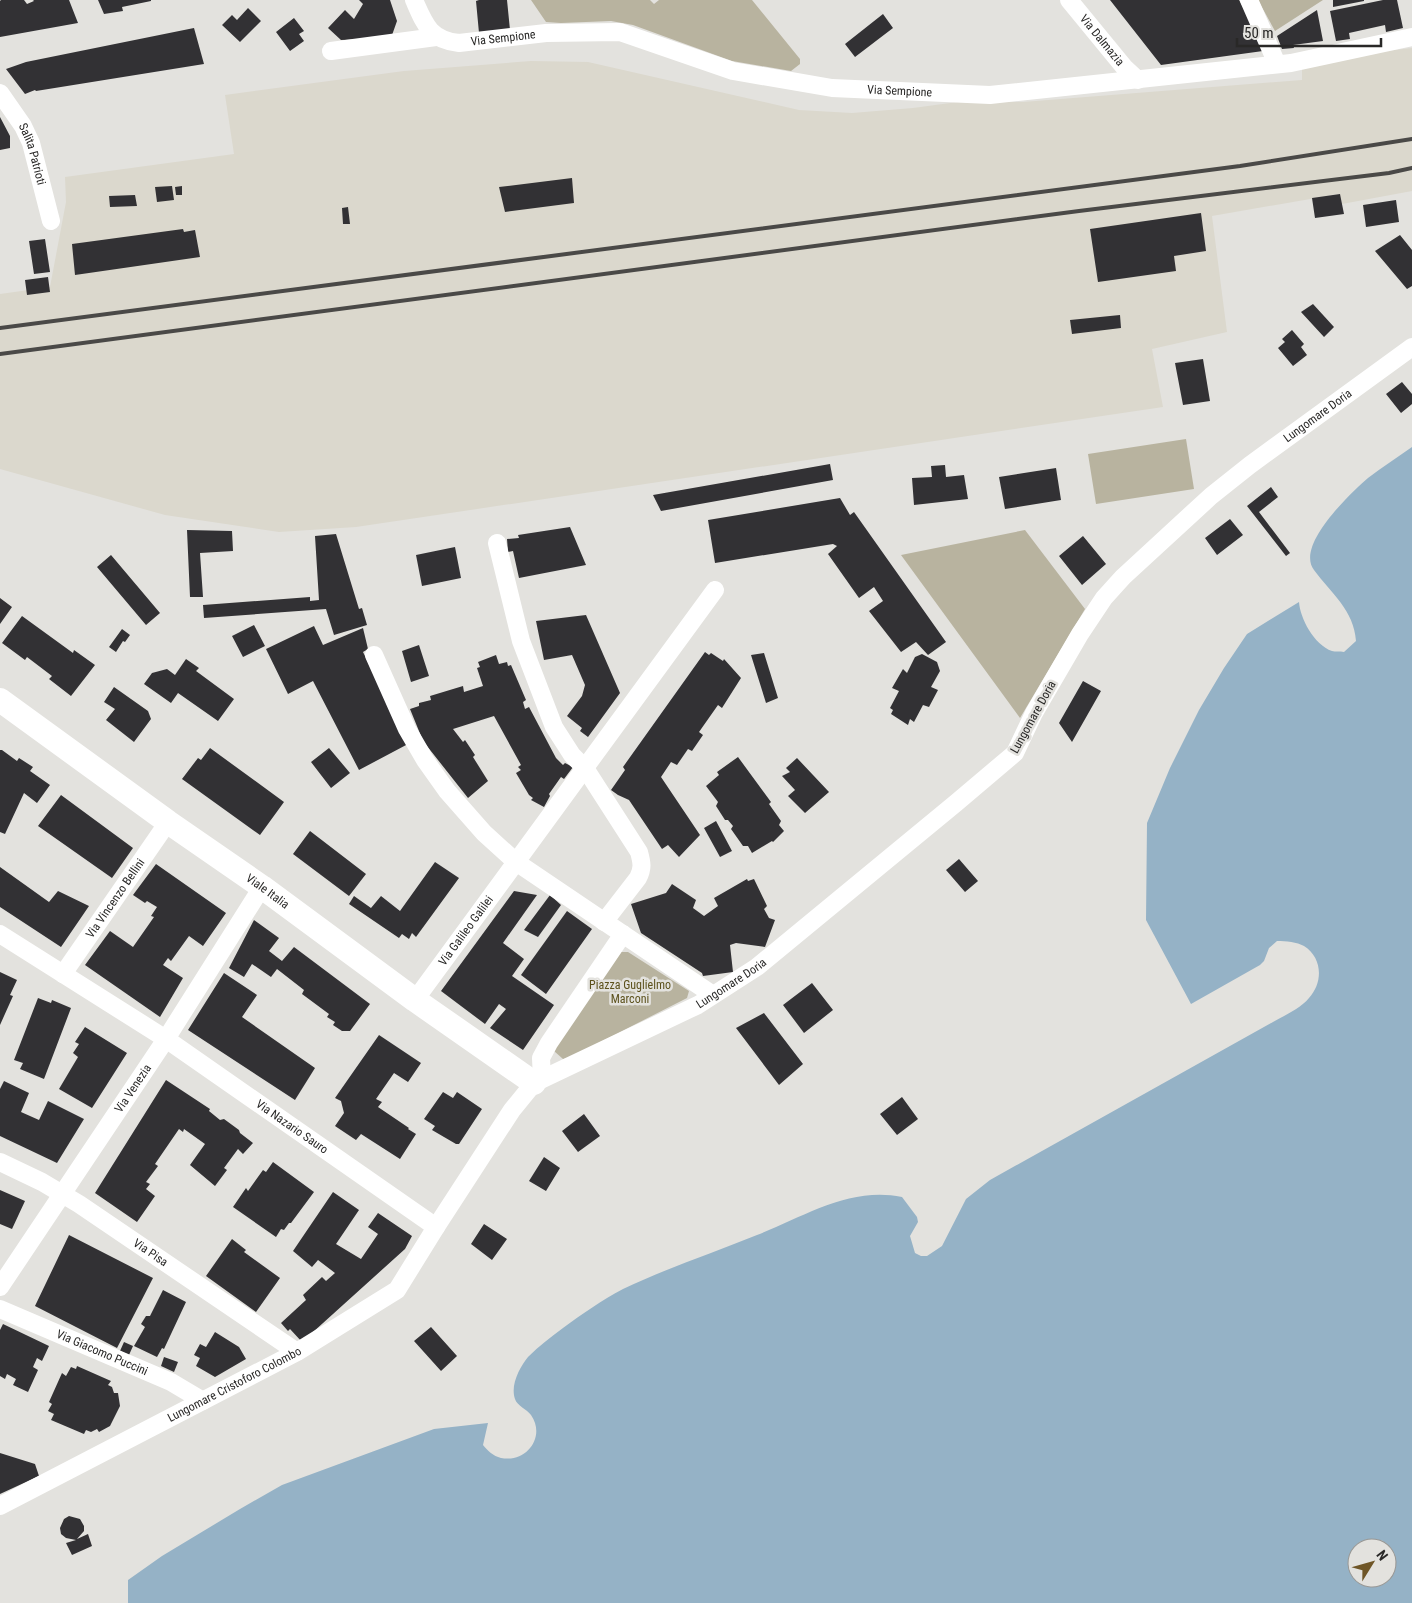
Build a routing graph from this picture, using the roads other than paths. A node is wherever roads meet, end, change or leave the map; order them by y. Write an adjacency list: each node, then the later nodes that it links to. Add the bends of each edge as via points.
1 (414, 0): 4 (street, via 426,27)
2 (1069, 0): 8 (street, Via Dalmazia, via 1124,68)
3 (1249, 0): 7 (street)
4 (436, 37): 6 (street); 8 (street, Via Sempione, via 460,43 546,33 620,32 733,71 862,90 990,95)
5 (1412, 37): 7 (street, Via Sempione)
6 (331, 52)
7 (1277, 64): 8 (street, Via Sempione)
8 (1138, 80)
9 (0, 93): 10 (street, Salita Patrioti, via 31,143)
10 (51, 220)
11 (1412, 347): 24 (street, Lungomare Doria, via 1211,496 1123,577 1104,598 1080,634 1034,713 1015,753 757,967)
12 (497, 543): 16 (street, via 521,641 554,727 572,755)
13 (715, 590): 16 (street, Via Galileo Galilei)
14 (374, 655): 18 (street, via 407,729 425,760 484,833)
15 (0, 700): 17 (street, Viale Italia)
16 (585, 768): 18 (street, Via Galileo Galilei); 20 (street, via 642,863 638,878)
17 (168, 822): 19 (street, Viale Italia); 23 (street, Via Vincenzo Bellini)
18 (516, 862): 20 (street); 25 (street, Via Galileo Galilei)
19 (262, 887): 25 (street, Viale Italia); 26 (street, Via Venezia)
20 (604, 922): 22 (street)
21 (0, 934): 23 (street, Via Nazario Sauro)
22 (623, 934): 24 (street); 27 (street, via 549,1043 541,1058)
23 (64, 974): 26 (street, Via Nazario Sauro)
24 (714, 995): 27 (street, Lungomare Doria)
25 (415, 1000): 27 (street, Viale Italia)
26 (166, 1039): 29 (street, Via Venezia); 30 (street, Via Nazario Sauro)
27 (538, 1081): 30 (street, via 512,1110)
28 (0, 1162): 29 (street, Via Pisa)
29 (61, 1194): 31 (street, Via Venezia); 33 (street, Via Pisa)
30 (436, 1227): 33 (street, Lungomare Cristoforo Colombo, via 397,1290)
31 (0, 1287)
32 (0, 1309): 34 (street, Via Giacomo Puccini, via 171,1382)
33 (297, 1352): 34 (street, Lungomare Cristoforo Colombo)
34 (203, 1402): 35 (street, Lungomare Cristoforo Colombo)
35 (0, 1506)

